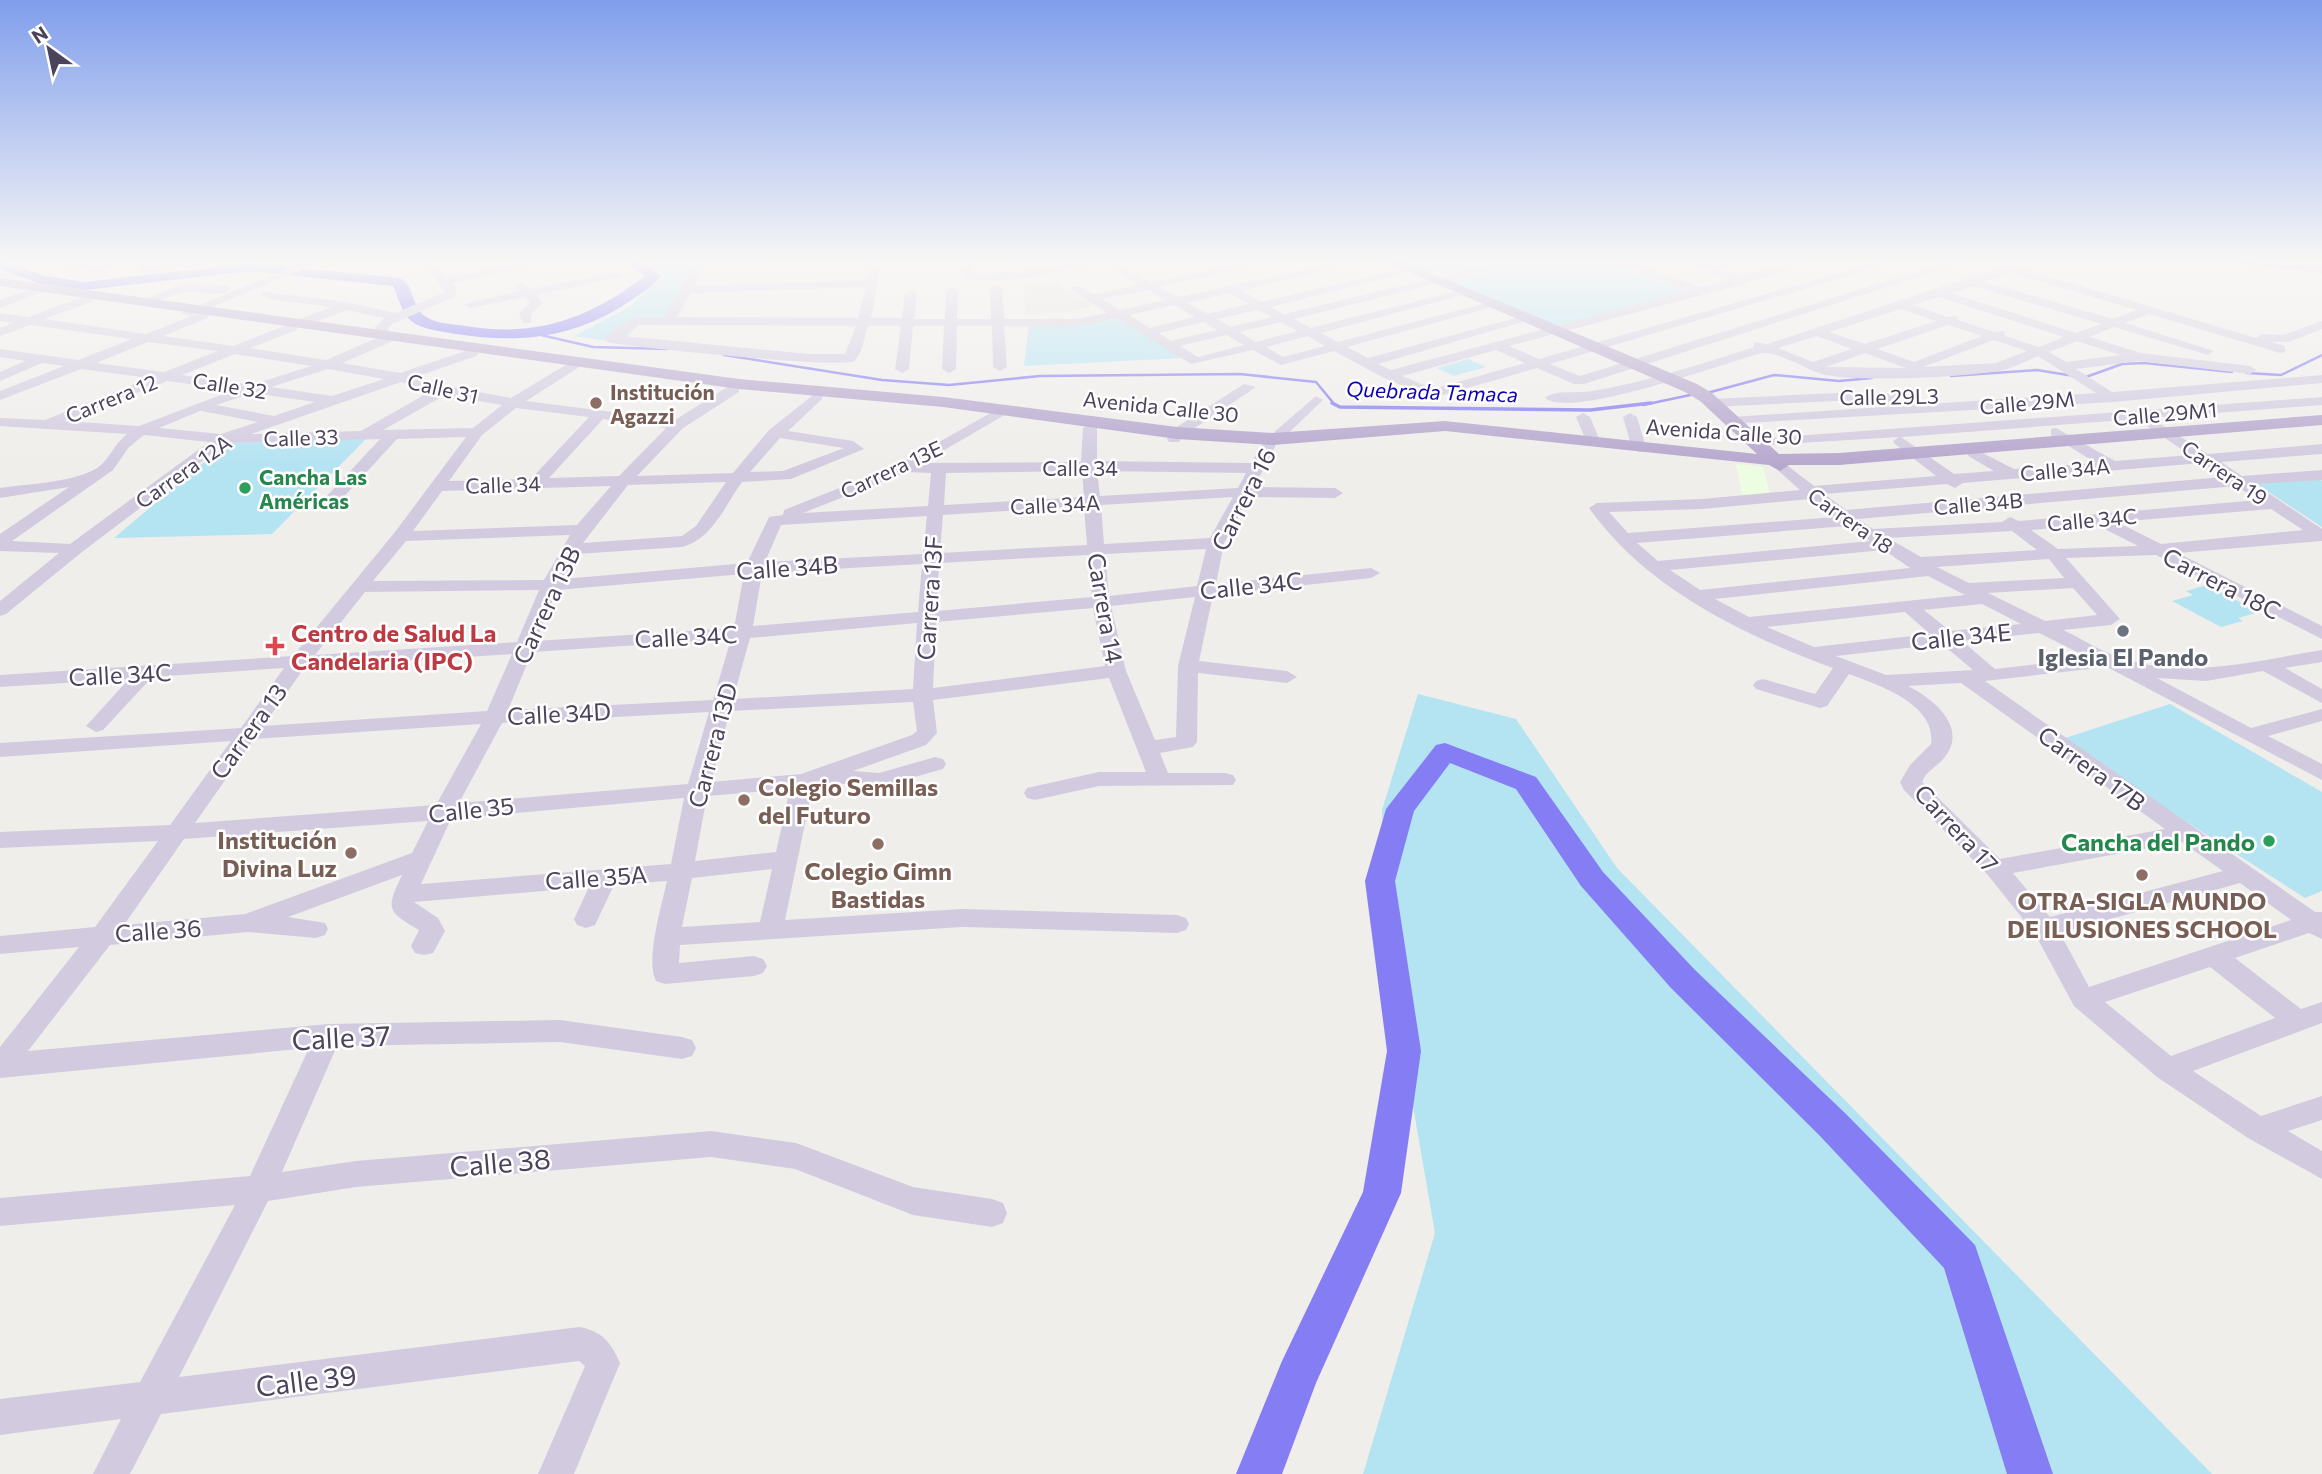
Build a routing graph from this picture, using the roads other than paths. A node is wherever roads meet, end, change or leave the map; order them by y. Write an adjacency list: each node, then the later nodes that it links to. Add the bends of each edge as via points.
1 (99, 330): 45 (street, Calle 31)
2 (161, 330): 45 (street)
3 (284, 330): 61 (street, Carrera 12)
4 (335, 330): 46 (main road, Avenida Calle 30)
5 (382, 330): 46 (street)
6 (622, 330): 7 (street, via 611,339 809,358 853,356)
7 (861, 330)
8 (908, 330): 83 (street)
9 (952, 330): 84 (street)
10 (997, 330): 80 (street)
11 (1144, 330): 38 (street)
12 (1157, 330): 38 (street)
13 (1234, 330): 35 (street)
14 (1305, 330): 39 (street)
15 (1318, 330): 39 (street)
16 (1400, 330): 40 (street)
17 (1465, 330): 43 (street)
18 (1488, 330): 43 (street); 51 (street)
19 (1554, 330): 51 (street); 58 (main road, Carrera 18)
20 (1635, 330): 49 (street)
21 (1665, 330): 49 (street)
22 (1738, 330): 36 (street)
23 (1810, 330): 41 (street)
24 (1823, 330): 41 (street)
25 (1885, 330): 47 (street)
26 (1922, 330): 37 (street)
27 (1979, 330): 44 (street, Carrera 19)
28 (2012, 330): 44 (street)
29 (2063, 330): 48 (street)
30 (2096, 330): 48 (street)
31 (2133, 330): 42 (street)
32 (2154, 330): 42 (street)
33 (2216, 330): 50 (street)
34 (2311, 330): 50 (street, via 2284,339)
35 (1229, 331): 52 (street); 53 (street)
36 (1734, 331): 56 (street); 59 (street)
37 (1918, 331): 47 (street); 60 (street)
38 (1148, 332): 52 (street)
39 (1309, 332): 53 (street); 57 (street)
40 (1392, 332): 54 (street); 57 (street)
41 (1816, 332): 59 (street); 62 (street)
42 (2145, 333): 50 (street, via 2203,354)
43 (1474, 334): 54 (street)
44 (1997, 335): 60 (street); 65 (street, Carrera 19)
45 (148, 336): 61 (street, Calle 31); 76 (street)
46 (384, 336): 68 (main road, Avenida Calle 30); 77 (main road, Avenida Calle 30); 78 (street)
47 (1904, 336): 62 (street); 66 (street)
48 (2079, 336): 65 (street); 71 (street)
49 (1648, 337): 56 (street); 58 (street, via 1633,336); 64 (street)
50 (2241, 337): 63 (street)
51 (1515, 341): 55 (street)
52 (1169, 345): 53 (street, via 1196,361)
53 (1255, 346): 57 (street, via 1281,361)
54 (1428, 346): 69 (street); 73 (street)
55 (1497, 346): 69 (street); 74 (street)
56 (1684, 346): 64 (street)
57 (1336, 347): 73 (street)
58 (1595, 347): 74 (street); 75 (main road, Carrera 18)
59 (1764, 347): 81 (street); 94 (street)
60 (1967, 347): 66 (street)
61 (234, 349): 78 (street, Calle 31); 90 (street, Carrera 12)
62 (1865, 349): 70 (street); 79 (street)
63 (2280, 349)
64 (1670, 350): 75 (street)
65 (2039, 351): 82 (street); 91 (street, Carrera 19)
66 (1953, 352): 79 (street); 82 (street)
67 (0, 353): 72 (street, Calle 32)
68 (471, 353): 77 (main road, Avenida Calle 30); 93 (street, Carrera 12A)
69 (1460, 356): 87 (street); 89 (street)
70 (1841, 357): 81 (street); 88 (street)
71 (2140, 357): 85 (street); 91 (street)
72 (37, 360): 76 (street, Calle 32); 92 (street)
73 (1366, 363): 89 (street)
74 (1536, 363): 75 (street, via 1579,381); 87 (street)
75 (1634, 363): 94 (main road, Carrera 18)
76 (78, 364): 90 (street, Calle 32); 104 (street)
77 (575, 364): 99 (main road, Avenida Calle 30); 113 (street, Carrera 13); 118 (main road, Avenida Calle 30)
78 (327, 365): 93 (street, Calle 31); 100 (street)
79 (1914, 366): 86 (street); 88 (street)
80 (1000, 367)
81 (1812, 367): 88 (street)
82 (1998, 367): 86 (street)
83 (902, 369)
84 (949, 369)
85 (2250, 370)
86 (1928, 371): 88 (street)
87 (1503, 372): 89 (street, via 1432,394)
88 (1891, 373)
89 (1388, 375)
90 (168, 376): 100 (street, Calle 32); 128 (street, Carrera 12)
91 (2080, 376): 97 (street, Calle 29L3); 102 (street, Calle 29L3); 107 (street, Carrera 19)
92 (0, 377)
93 (404, 378): 101 (street, Calle 31); 111 (street, Carrera 12A)
94 (1671, 378): 106 (main road, Carrera 18); 109 (street, via 1590,396)
95 (2319, 381): 96 (street, Calle 29M)
96 (2270, 382): 97 (street, Calle 29L3, via 2232,379); 97 (street, Calle 29M, via 2210,388); 112 (street)
97 (2192, 384): 107 (street, Calle 29M); 117 (street)
98 (1249, 387): 140 (street)
99 (734, 388): 105 (main road, Avenida Calle 30); 130 (street, Carrera 13B)
100 (257, 390): 111 (street, Calle 32); 115 (street)
101 (443, 390): 113 (street, Calle 31); 138 (street)
102 (1991, 392): 103 (street, Calle 29L3); 114 (street)
103 (1950, 394): 108 (street, Calle 29L3); 116 (street)
104 (0, 396)
105 (817, 396): 118 (main road, Avenida Calle 30); 135 (street)
106 (1703, 396): 108 (street, Calle 29L3); 125 (main road, Carrera 18)
107 (2110, 396): 114 (street, Calle 29M); 121 (street, Carrera 19)
108 (1836, 397): 120 (street)
109 (1552, 398)
110 (1315, 400): 142 (street, Carrera 16)
111 (336, 401): 124 (street, Carrera 12A)
112 (2320, 402): 117 (street, Calle 29M1)
113 (513, 403): 119 (street, Calle 31); 134 (street, Carrera 13)
114 (2010, 404): 116 (street, Calle 29M); 129 (street)
115 (200, 406): 124 (street); 133 (street)
116 (1968, 407): 120 (street, Calle 29M)
117 (2227, 408): 121 (street, Calle 29M1); 131 (street)
118 (1001, 412): 132 (main road, Avenida Calle 30); 140 (main road, Avenida Calle 30); 155 (street, Carrera 13E)
119 (600, 414): 130 (street, Calle 31); 166 (street)
120 (1861, 414): 125 (street, Calle 29M); 137 (street)
121 (2140, 415): 129 (street, Calle 29M1); 139 (street, Carrera 19)
122 (1583, 417): 143 (street)
123 (1630, 417): 146 (street)
124 (272, 420): 141 (street, Carrera 12A)
125 (1732, 421): 144 (main road, Carrera 18)
126 (0, 422): 128 (street, Calle 33)
127 (2322, 423): 131 (main road, Avenida Calle 30); 139 (main road, Avenida Calle 30)
128 (47, 424): 133 (street, Calle 33)
129 (2043, 424): 137 (street, Calle 29M1); 145 (street)
130 (678, 425): 164 (street, Carrera 13B)
131 (2259, 425): 139 (main road, Avenida Calle 30)
132 (1090, 428): 140 (main road, Avenida Calle 30); 154 (street, Carrera 14)
133 (141, 430): 141 (street, Calle 33); 151 (street)
134 (477, 432): 136 (street, Calle 33); 167 (street, Carrera 13)
135 (774, 433): 160 (street); 160 (street, Calle 34, via 856,449 797,473)
136 (393, 434): 138 (street, Calle 33); 174 (street)
137 (1890, 434): 144 (street, Calle 29M1); 149 (street)
138 (362, 435): 141 (street, Calle 33)
139 (2170, 435): 145 (main road, Avenida Calle 30); 150 (street, Carrera 19)
140 (1175, 436): 142 (main road, Avenida Calle 30)
141 (217, 439): 192 (street); 215 (street, Carrera 12A)
142 (1272, 441): 143 (main road, Avenida Calle 30, via 1445,426); 152 (main road, Avenida Calle 30, via 1331,443 1446,431); 156 (street, Carrera 16)
143 (1594, 443): 146 (main road, Avenida Calle 30)
144 (1756, 443): 152 (main road, Carrera 18)
145 (2075, 443): 148 (main road, Avenida Calle 30); 149 (main road, Avenida Calle 30); 153 (street)
146 (1639, 448): 152 (main road, Avenida Calle 30)
147 (2322, 449): 150 (street, Calle 34A)
148 (1975, 454): 149 (main road, Avenida Calle 30); 159 (street, Carrera 18C)
149 (1920, 455): 152 (main road, Avenida Calle 30); 163 (street)
150 (2203, 457): 153 (street, Calle 34A); 165 (street, Carrera 19)
151 (111, 461): 158 (street); 162 (street)
152 (1778, 463): 172 (street, Carrera 18)
153 (2111, 465): 159 (street, Calle 34A); 168 (street)
154 (1089, 466): 156 (street, Calle 34); 157 (street, Calle 34); 175 (street, Carrera 14)
155 (905, 467): 157 (street, Calle 34); 182 (street, Carrera 13E)
156 (1255, 468): 170 (street, Carrera 16)
157 (939, 469): 179 (street, Carrera 13F)
158 (51, 470)
159 (2010, 474): 163 (street, Calle 34A); 173 (street, Carrera 18C)
160 (736, 476): 164 (street, Calle 34); 193 (street, via 699,534 682,542)
161 (2320, 477): 165 (street, Calle 34B)
162 (94, 478): 169 (street); 191 (street)
163 (1950, 480): 172 (street, Calle 34A); 176 (street)
164 (624, 481): 166 (street, Calle 34); 184 (street, Carrera 13B)
165 (2239, 481): 168 (street, Calle 34B); 178 (street, Carrera 19)
166 (536, 483): 167 (street, Calle 34)
167 (439, 486): 187 (street, Carrera 13)
168 (2147, 488): 173 (street, Calle 34B)
169 (3, 492)
170 (1244, 492): 171 (street, Calle 34A); 175 (street, Calle 34A); 190 (street, Carrera 16)
171 (1335, 492)
172 (1811, 493): 177 (street); 180 (street, Carrera 18)
173 (2050, 496): 176 (street, Calle 34B); 181 (street, Carrera 18C)
174 (332, 500)
175 (1093, 502): 179 (street, Calle 34A); 194 (street, Carrera 14)
176 (1983, 503): 180 (street, Calle 34B); 183 (street)
177 (1702, 504): 185 (street); 188 (street, Carrera 17, via 1597,508)
178 (2273, 504): 181 (street, Calle 34C); 186 (street, Carrera 19)
179 (935, 510): 182 (street, Calle 34A); 198 (street, Carrera 13F)
180 (1847, 518): 185 (street, Calle 34B); 189 (street, Carrera 18)
181 (2096, 519): 183 (street, Calle 34C); 195 (street, Carrera 18C)
182 (775, 520): 201 (street, Carrera 13D)
183 (2015, 526): 189 (street, Calle 34C); 196 (street)
184 (582, 530): 187 (street); 193 (street, Carrera 13B)
185 (1730, 533): 188 (street, Calle 34B); 197 (street)
186 (2320, 535): 195 (street)
187 (401, 536): 207 (street, Carrera 13)
188 (1621, 539): 199 (street, Carrera 17)
189 (1876, 539): 197 (street, Calle 34C); 200 (street, Carrera 18)
190 (1216, 543): 194 (street, Calle 34B); 209 (street, Carrera 16)
191 (0, 544): 192 (street)
192 (66, 548): 211 (street)
193 (572, 549): 206 (street, Carrera 13B)
194 (1094, 550): 198 (street, Calle 34B); 213 (street, Carrera 14)
195 (2155, 550): 196 (street); 221 (street, Carrera 18C)
196 (2058, 553): 200 (street); 204 (street)
197 (1763, 555): 199 (street, Calle 34C); 205 (street)
198 (932, 559): 201 (street, Calle 34B); 217 (street, Carrera 13F)
199 (1651, 567): 210 (street, Carrera 17)
200 (1920, 567): 203 (street); 208 (street, Carrera 18)
201 (754, 568): 206 (street, Calle 34B); 220 (street, Carrera 13D)
202 (1371, 573): 209 (street, Calle 34C)
203 (1822, 581): 205 (street); 216 (street)
204 (2078, 582): 208 (street); 219 (street, Calle 34E, via 2111,619)
205 (1800, 583): 210 (street)
206 (550, 585): 207 (street, Calle 34B); 223 (street, Carrera 13B)
207 (358, 587): 227 (street, Carrera 13)
208 (1964, 589): 212 (street, Carrera 18)
209 (1206, 590): 213 (street, Calle 34C); 230 (street, Carrera 16)
210 (1695, 596): 218 (street, Carrera 17)
211 (0, 598)
212 (1984, 599): 214 (street); 219 (street, Carrera 18)
213 (1101, 602): 217 (street, Calle 34C); 231 (street, Carrera 14)
214 (1908, 606): 216 (street); 222 (street)
215 (0, 610)
216 (1853, 611): 218 (street)
217 (926, 618): 220 (street, Calle 34C); 239 (street, Carrera 13F)
218 (1747, 623): 224 (street, Carrera 17)
219 (2043, 627): 222 (street, Calle 34E); 226 (street, Carrera 18)
220 (743, 633): 223 (street, Calle 34C); 241 (street, Carrera 13D)
221 (2322, 633)
222 (1947, 638): 224 (street, Calle 34E); 233 (street)
223 (526, 645): 227 (street, Calle 34C); 243 (street, Carrera 13B)
224 (1810, 653): 228 (street, Carrera 17)
225 (2322, 656): 229 (street)
226 (2111, 662): 229 (street, via 2182,675); 233 (street); 247 (street, Carrera 18)
227 (297, 664): 232 (street, Calle 34C); 246 (street, Carrera 13)
228 (1847, 665): 237 (street, Carrera 17); 238 (street, via 1820,702)
229 (2266, 665): 240 (street)
230 (1188, 666): 234 (street); 248 (street, Carrera 16, via 1186,743)
231 (1116, 671): 239 (street, Calle 34D); 248 (street, Carrera 14)
232 (146, 672): 236 (street, Calle 34C); 244 (street)
233 (1991, 675): 235 (street)
234 (1287, 677)
235 (1966, 677): 237 (street); 259 (street, Carrera 17B)
236 (0, 681)
237 (1887, 681): 263 (street, Carrera 17, via 1928,709 1943,736 1936,758 1913,775 1915,790)
238 (1763, 685)
239 (923, 695): 241 (street, Calle 34D); 245 (street, Carrera 13F)
240 (2322, 697)
241 (723, 704): 243 (street, Calle 34D); 255 (street, Carrera 13D)
242 (2322, 715): 247 (street)
243 (495, 717): 246 (street, Calle 34D); 257 (street, Carrera 13B)
244 (96, 726)
245 (927, 727): 252 (street, Calle 35, via 919,740)
246 (246, 733): 249 (street, Calle 34D); 258 (street, Carrera 13)
247 (2248, 735): 251 (street, Carrera 18)
248 (1147, 748): 253 (street, Carrera 14)
249 (0, 750)
250 (935, 764): 252 (street, via 879,779)
251 (2322, 773)
252 (811, 778): 255 (street, Calle 35); 262 (street)
253 (1160, 779): 254 (street); 256 (street, via 1099,779)
254 (1225, 780)
255 (697, 791): 257 (street, Calle 35); 264 (street, Carrera 13D)
256 (1035, 793)
257 (443, 812): 258 (street, Calle 35); 261 (street, Carrera 13B)
258 (176, 832): 260 (street, Calle 35); 275 (street, Carrera 13)
259 (2183, 834): 263 (street); 266 (street, Carrera 17B)
260 (0, 840)
261 (420, 859): 267 (street, Carrera 13B); 269 (street)
262 (785, 859): 264 (street, Calle 35A); 272 (street)
263 (1995, 868): 273 (street, Carrera 17)
264 (682, 872): 265 (street, Calle 35A); 276 (street, Carrera 13D)
265 (607, 875): 267 (street, Calle 35A); 268 (street)
266 (2241, 875): 271 (street, Carrera 17B); 273 (street)
267 (404, 900): 278 (street, via 429,924 432,931)
268 (586, 919)
269 (248, 923): 274 (street, Calle 36); 275 (street, Calle 36)
270 (1177, 924): 272 (street, via 962,918)
271 (2318, 924): 279 (street)
272 (771, 928): 276 (street)
273 (2045, 928): 281 (street, Carrera 17)
274 (316, 929)
275 (104, 934): 277 (street, Calle 36); 285 (street, Carrera 13)
276 (668, 937): 280 (street, Carrera 13D, via 665,974)
277 (0, 945)
278 (424, 946)
279 (2213, 955): 281 (street); 282 (street)
280 (754, 966)
281 (2083, 999): 286 (street, Carrera 17)
282 (2310, 1016): 286 (street)
283 (328, 1035): 284 (street, Calle 37, via 560,1031); 285 (street, Calle 37); 290 (street)
284 (682, 1048)
285 (1, 1065)
286 (2167, 1069): 288 (street, Carrera 17)
287 (2322, 1108): 288 (street)
288 (2258, 1129): 289 (street, Carrera 17)
289 (2322, 1166)
290 (259, 1189): 291 (street, Calle 38); 292 (street, Calle 38, via 356,1174 711,1144 796,1156 913,1201); 293 (street)
291 (0, 1212)
292 (992, 1213)
293 (147, 1401): 294 (street, Calle 39); 295 (street); 296 (street, Calle 39, via 579,1344 592,1346 603,1363)
294 (0, 1417)
295 (111, 1474)
296 (556, 1474)

